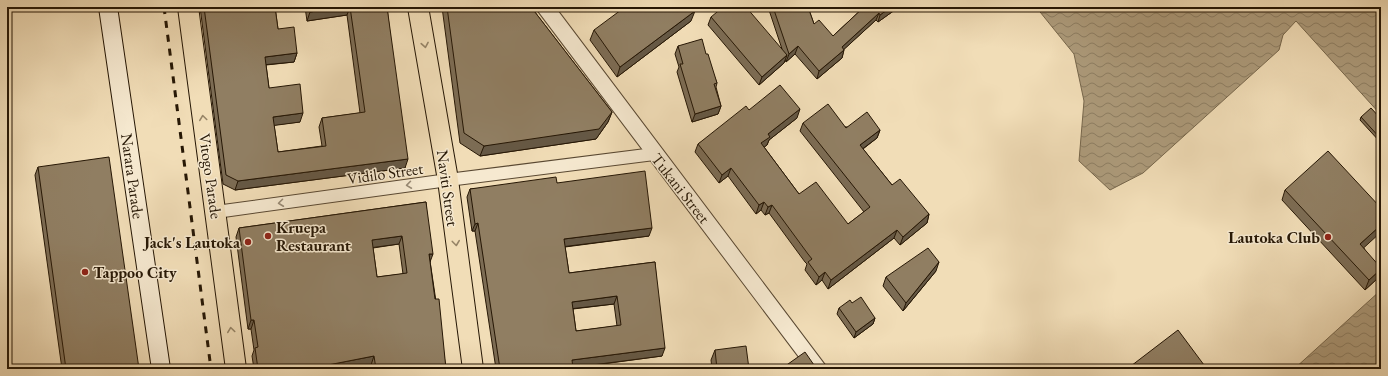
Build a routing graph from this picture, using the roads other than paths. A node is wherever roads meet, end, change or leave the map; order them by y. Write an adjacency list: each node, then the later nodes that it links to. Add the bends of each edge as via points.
1 (108, 7): 8 (main road, Narara Parade)
2 (188, 7): 7 (main road, Vitogo Parade, one-way to 2)
3 (418, 7): 6 (main road, Naviti Street, one-way to 6)
4 (545, 7): 5 (street, Tukani Street)
5 (654, 154): 6 (street, Vidilo Street); 11 (street, Tukani Street)
6 (448, 180): 7 (street, Vidilo Street, one-way to 7); 10 (main road, Naviti Street, one-way to 10)
7 (216, 212): 9 (main road, Vitogo Parade, one-way to 7)
8 (161, 369)
9 (236, 369)
10 (473, 369)
11 (818, 369)

